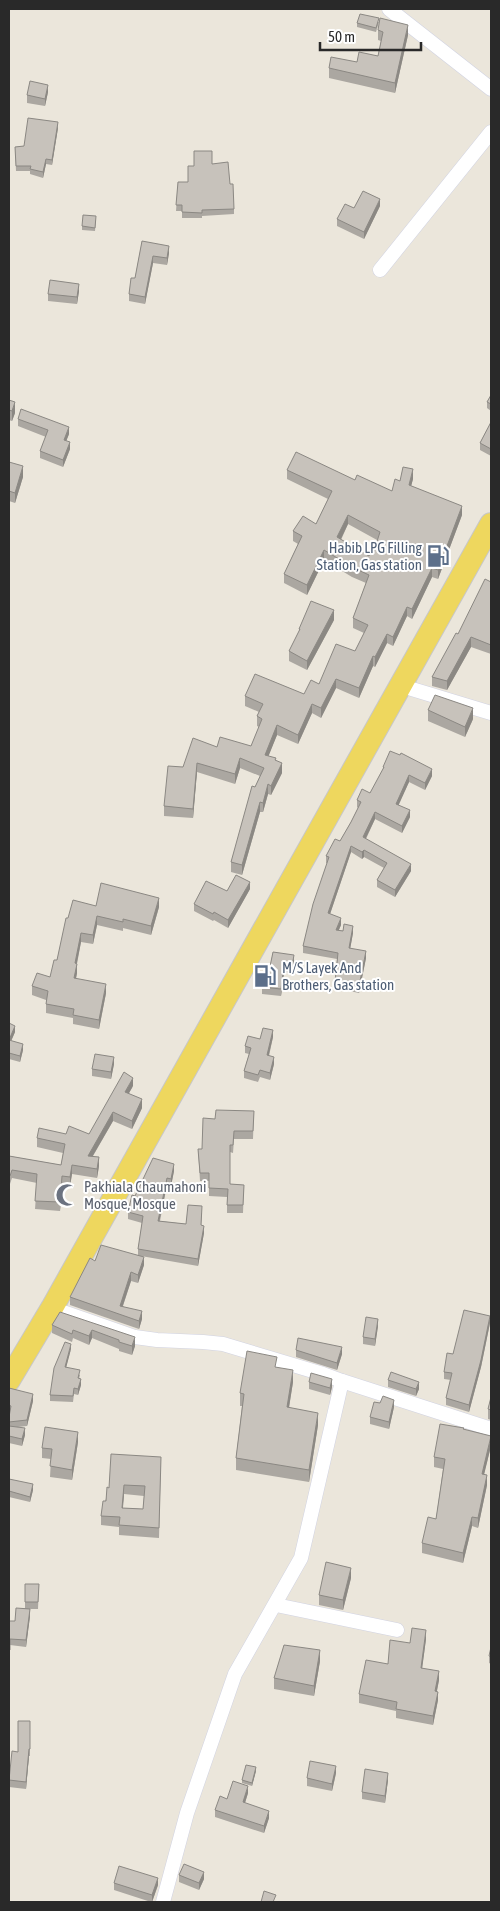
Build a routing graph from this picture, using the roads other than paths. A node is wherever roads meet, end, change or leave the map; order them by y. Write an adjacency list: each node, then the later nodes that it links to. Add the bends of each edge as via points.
1 (389, 9): 2 (street)
2 (491, 89)
3 (491, 132): 4 (street)
4 (380, 270)
5 (491, 524): 6 (main road)
6 (402, 686): 7 (street); 8 (main road)
7 (491, 713)
8 (52, 1308): 9 (main road); 10 (street, via 135,1337 223,1344)
9 (9, 1380)
10 (342, 1382): 11 (street); 12 (street, via 301,1558)
11 (491, 1429)
12 (276, 1605): 13 (street); 14 (street, via 236,1674 187,1813)
13 (397, 1630)
14 (163, 1902)

